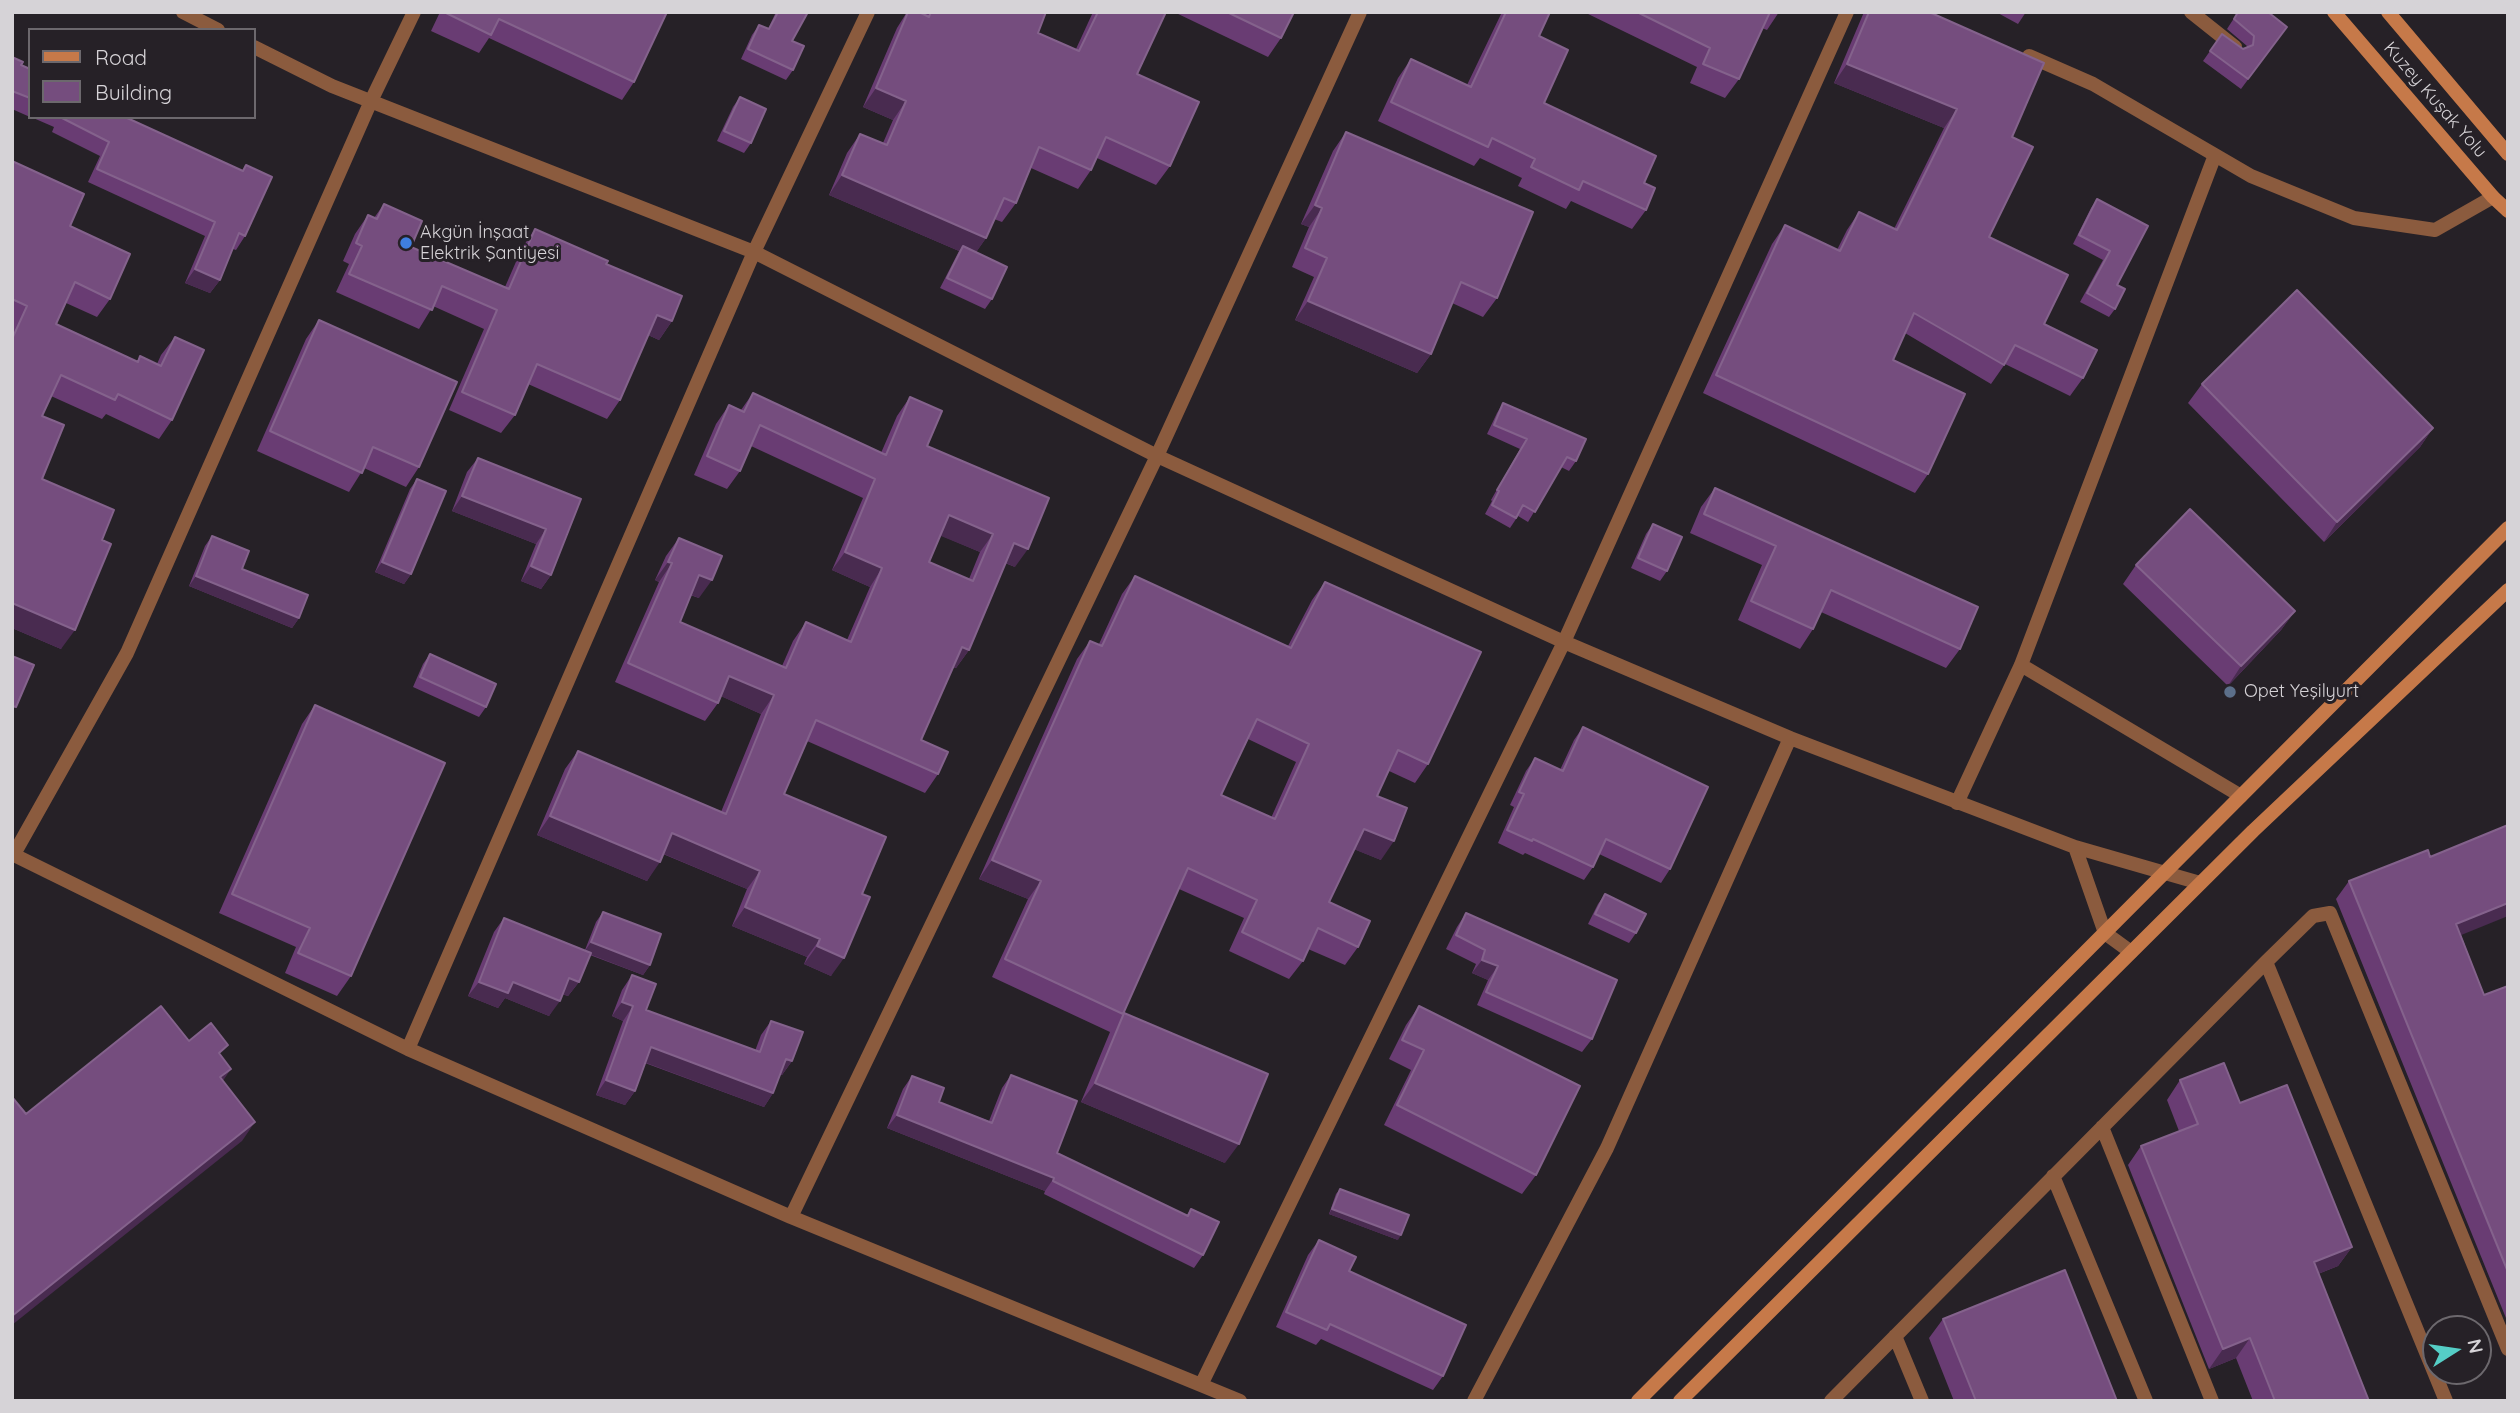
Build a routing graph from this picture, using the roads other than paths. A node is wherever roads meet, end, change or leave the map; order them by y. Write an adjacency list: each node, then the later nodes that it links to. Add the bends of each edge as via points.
1 (183, 12): 9 (street)
2 (414, 12): 13 (street)
3 (868, 12): 18 (street)
4 (1360, 12): 19 (street)
5 (1846, 12): 22 (street)
6 (2191, 12): 11 (street)
7 (2334, 12): 16 (street, Kuzey Kuşak Yolu)
8 (2388, 12): 14 (street, Kuzey Kuşak Yolu)
9 (214, 28)
10 (256, 48): 13 (street)
11 (2238, 50)
12 (2017, 51): 15 (street, via 2093,84)
13 (371, 101): 18 (street); 28 (street, via 127,653)
14 (2508, 153)
15 (2215, 155): 16 (street, via 2251,176 2354,218 2435,230); 23 (street)
16 (2493, 197): 17 (street, Kuzey Kuşak Yolu)
17 (2508, 211)
18 (754, 252): 19 (street); 34 (street)
19 (1157, 456): 22 (street); 37 (street)
20 (2508, 528): 25 (street)
21 (2508, 590): 30 (street)
22 (1564, 642): 24 (street); 40 (street)
23 (2021, 665): 25 (street); 26 (street)
24 (1790, 738): 26 (street); 43 (street, via 1607,1148)
25 (2241, 796): 29 (street)
26 (1957, 803): 27 (street)
27 (2075, 847): 29 (street); 31 (street)
28 (13, 854): 34 (street)
29 (2166, 872): 30 (street); 31 (street)
30 (2200, 883): 32 (street)
31 (2105, 933): 32 (street); 44 (street)
32 (2131, 952): 45 (street)
33 (2266, 962): 35 (street); 39 (street, via 2314,916 2330,913); 50 (street)
34 (408, 1049): 37 (street)
35 (2102, 1127): 36 (street); 49 (street)
36 (2053, 1176): 38 (street); 48 (street)
37 (791, 1217): 40 (street)
38 (1895, 1336): 41 (street); 47 (street)
39 (2508, 1349)
40 (1200, 1385): 42 (street)
41 (1844, 1395): 46 (street)
42 (1240, 1401)
43 (1474, 1401)
44 (1638, 1401)
45 (1680, 1401)
46 (1831, 1401)
47 (1922, 1401)
48 (2146, 1401)
49 (2212, 1401)
50 (2446, 1401)

